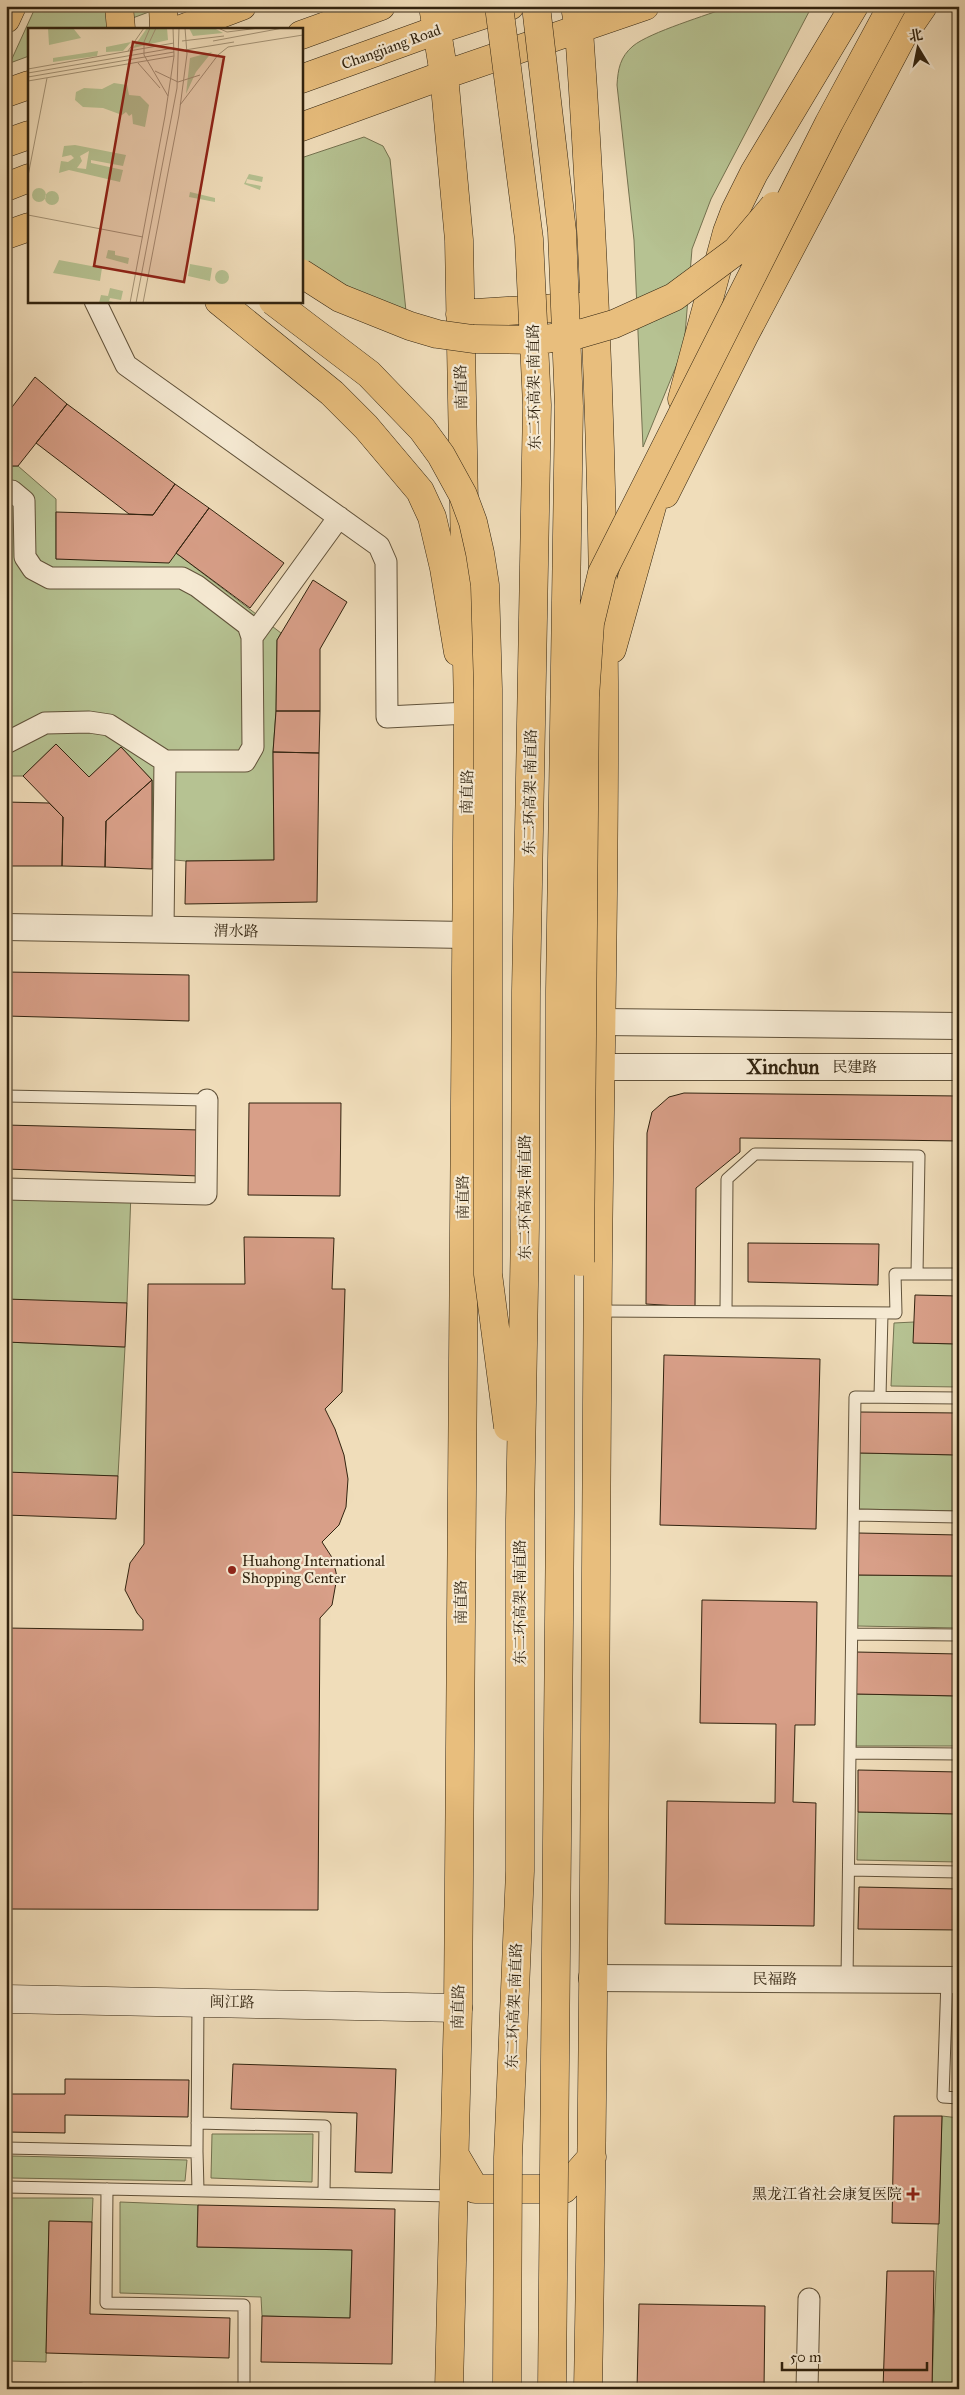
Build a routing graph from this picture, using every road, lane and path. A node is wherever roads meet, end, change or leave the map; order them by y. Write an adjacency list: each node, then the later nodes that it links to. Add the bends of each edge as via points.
1 (12, 6): 15 (main road)
2 (120, 6): 16 (main road)
3 (163, 6): 17 (main road)
4 (242, 6): 18 (main road)
5 (381, 6): 19 (main road)
6 (500, 6): 66 (main road, 东二环高架-南直路, bridge, via 529,239 537,405)
7 (510, 6): 13 (main road, Changjiang Road)
8 (536, 6): 63 (main road, bridge, via 562,231 569,406 560,991)
9 (645, 6): 14 (main road)
10 (854, 6): 40 (main road, via 735,211)
11 (892, 6): 24 (main road, bridge)
12 (923, 6): 40 (main road, via 898,44 744,336)
13 (435, 18): 20 (main road, 南直路); 21 (main road, Changjiang Road)
14 (577, 18): 20 (main road); 36 (main road)
15 (6, 19)
16 (121, 28)
17 (164, 28)
18 (184, 28)
19 (302, 36)
20 (444, 74): 25 (main road); 37 (main road, 南直路, via 459,240)
21 (302, 80)
22 (28, 85): 23 (main road)
23 (6, 93)
24 (829, 122): 32 (main road, bridge, via 777,203 736,252 674,297 614,324 576,335 537,340 473,339 437,334 340,298); 63 (main road, bridge, via 602,573 590,623 585,697 580,1261)
25 (302, 127)
26 (28, 135): 27 (main road)
27 (6, 143)
28 (28, 178): 29 (main road)
29 (6, 186)
30 (28, 227): 31 (main road)
31 (6, 235)
32 (302, 275)
33 (95, 302): 39 (street, via 126,365)
34 (220, 302): 43 (main road, via 332,393 366,427 420,491 432,517 444,568)
35 (274, 302): 66 (main road, bridge, via 369,374 422,430 463,495 480,553 485,585 488,689 488,1274)
36 (595, 306): 37 (main road); 42 (main road)
37 (460, 314): 43 (main road, 南直路)
38 (6, 491): 41 (street, via 12,491 24,501 25,557 33,569 50,578 182,578 248,625)
39 (340, 517): 41 (street); 43 (street, via 378,546 386,562 387,717)
40 (644, 535): 42 (main road)
41 (252, 637): 45 (street, via 253,747 245,761)
42 (604, 677): 49 (main road)
43 (468, 713): 48 (main road, 南直路)
44 (6, 743): 45 (street, via 45,723 89,722 109,725)
45 (165, 762): 47 (street)
46 (6, 928): 47 (street, 渭水路)
47 (163, 930): 48 (street, 渭水路)
48 (465, 935): 79 (main road, 南直路)
49 (602, 1022): 50 (street); 51 (main road)
50 (959, 1026)
51 (602, 1067): 52 (street, 民建路); 59 (main road)
52 (959, 1067)
53 (6, 1096): 54 (lane)
54 (207, 1100): 55 (street, via 206,1194)
55 (6, 1189)
56 (917, 1274): 57 (lane); 58 (lane, via 919,1156 755,1154 727,1179); 60 (lane, via 895,1274 896,1313)
57 (959, 1274)
58 (726, 1311): 59 (lane); 60 (lane)
59 (599, 1312): 73 (main road)
60 (882, 1313): 61 (lane)
61 (880, 1397): 62 (lane); 64 (lane, via 856,1397)
62 (959, 1398)
63 (560, 1513): 97 (main road, bridge)
64 (854, 1515): 65 (lane); 67 (lane)
65 (959, 1517)
66 (520, 1520): 96 (main road, 东二环高架-南直路, bridge, via 520,1871 508,2157)
67 (852, 1634): 68 (lane); 69 (lane)
68 (959, 1635)
69 (850, 1753): 70 (lane); 71 (lane)
70 (959, 1754)
71 (849, 1870): 72 (lane); 74 (lane)
72 (959, 1872)
73 (592, 1978): 74 (street, 民福路); 85 (main road)
74 (848, 1979): 75 (street, 民福路)
75 (953, 1980): 80 (lane, via 943,2097)
76 (6, 1999): 77 (main road, 闽江路)
77 (198, 2010): 78 (main road, 闽江路); 79 (main road, 闽江路); 81 (lane)
78 (6, 2014)
79 (458, 2016): 84 (main road, 南直路)
80 (959, 2098)
81 (197, 2123): 83 (lane); 89 (lane, via 324,2126)
82 (6, 2148): 83 (lane)
83 (197, 2152): 88 (lane)
84 (455, 2154): 85 (main road, via 475,2189 564,2189); 90 (main road, 南直路)
85 (592, 2158): 98 (main road)
86 (6, 2187): 87 (lane)
87 (107, 2189): 88 (lane); 94 (lane, via 106,2303 244,2305)
88 (198, 2190): 89 (lane)
89 (324, 2192): 90 (lane)
90 (455, 2196): 95 (main road, 南直路)
91 (809, 2299): 99 (street)
92 (6, 2388): 93 (lane)
93 (81, 2389)
94 (244, 2389)
95 (449, 2389)
96 (507, 2389)
97 (552, 2389)
98 (588, 2389)
99 (807, 2389)

